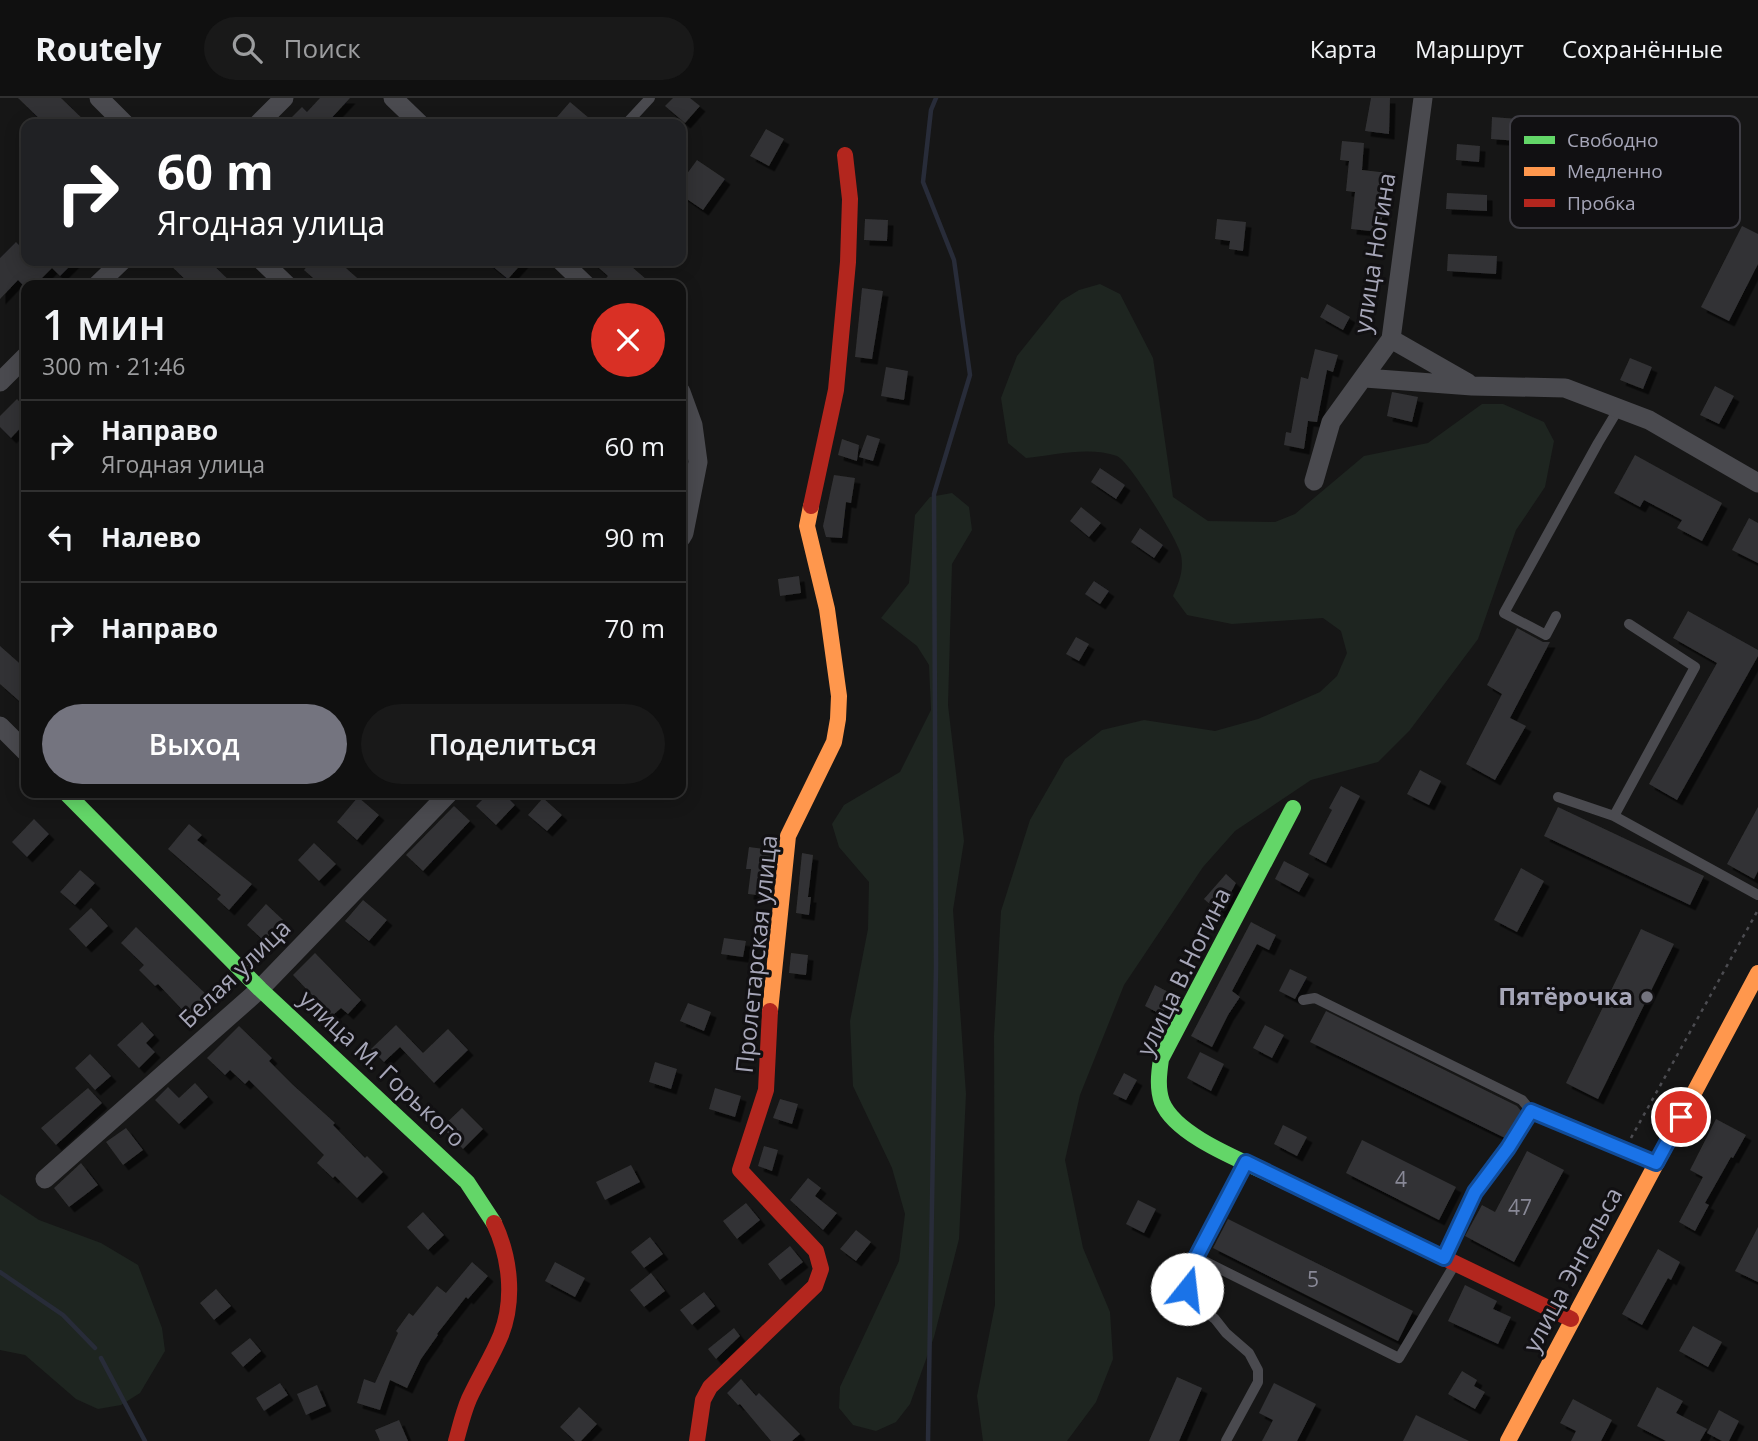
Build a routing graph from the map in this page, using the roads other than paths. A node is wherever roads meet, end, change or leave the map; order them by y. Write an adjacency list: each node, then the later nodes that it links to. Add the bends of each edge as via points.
1 (99, 98): 6 (street)
2 (284, 98): 7 (street)
3 (393, 98): 8 (street)
4 (650, 98): 9 (lane)
5 (1423, 98): 17 (street, улица Ногина)
6 (120, 119)
7 (263, 119)
8 (415, 119)
9 (631, 119)
10 (845, 155): 48 (street, Пролетарская улица, via 849,237 838,377 807,526 827,609 838,719 834,742 788,836 766,1090 740,1170 816,1251 821,1269 814,1286 710,1387 703,1400)
11 (117, 266): 14 (street)
12 (267, 266): 15 (street)
13 (566, 266): 16 (street)
14 (102, 280)
15 (282, 280)
16 (581, 280)
17 (1391, 339): 19 (street, улица Ногина); 21 (street)
18 (21, 361): 20 (street)
19 (1365, 378): 21 (street); 24 (street, улица Ногина, via 1331,422)
20 (0, 382)
21 (1472, 386): 23 (street, via 1565,388)
22 (686, 406): 26 (street, via 698,462)
23 (1619, 408): 25 (street, via 1649,420); 27 (lane, via 1504,613 1546,635)
24 (1314, 481)
25 (1758, 483)
26 (686, 523)
27 (1556, 616)
28 (1629, 624): 35 (lane, via 1695,667)
29 (0, 726): 30 (street)
30 (21, 747)
31 (1558, 797): 35 (lane)
32 (71, 798): 38 (street, улица М. Горького)
33 (444, 798): 38 (street, Белая улица)
34 (1293, 808): 41 (street, улица В.Ногина, via 1161,1059 1158,1077 1158,1096 1171,1117)
35 (1614, 817): 36 (lane)
36 (1758, 895)
37 (1758, 974): 42 (street, улица Энгельса)
38 (260, 989): 43 (street, Белая улица); 47 (street, улица М. Горького, via 467,1182 483,1201 504,1244 509,1302 503,1328 469,1398)
39 (1303, 1000): 40 (lane, via 1315,998 1522,1100)
40 (1531, 1111): 42 (lane); 45 (lane, via 1475,1192)
41 (1246, 1162): 44 (lane); 45 (street, улица В.Ногина)
42 (1656, 1163): 46 (street, улица Энгельса)
43 (45, 1179)
44 (1196, 1257): 45 (lane, via 1399,1358); 49 (lane, via 1187,1289 1197,1305 1249,1353 1258,1370 1258,1382)
45 (1450, 1261): 46 (street, улица В.Ногина)
46 (1571, 1319): 50 (street, улица Энгельса)
47 (456, 1441)
48 (697, 1441)
49 (1226, 1441)
50 (1508, 1441)

